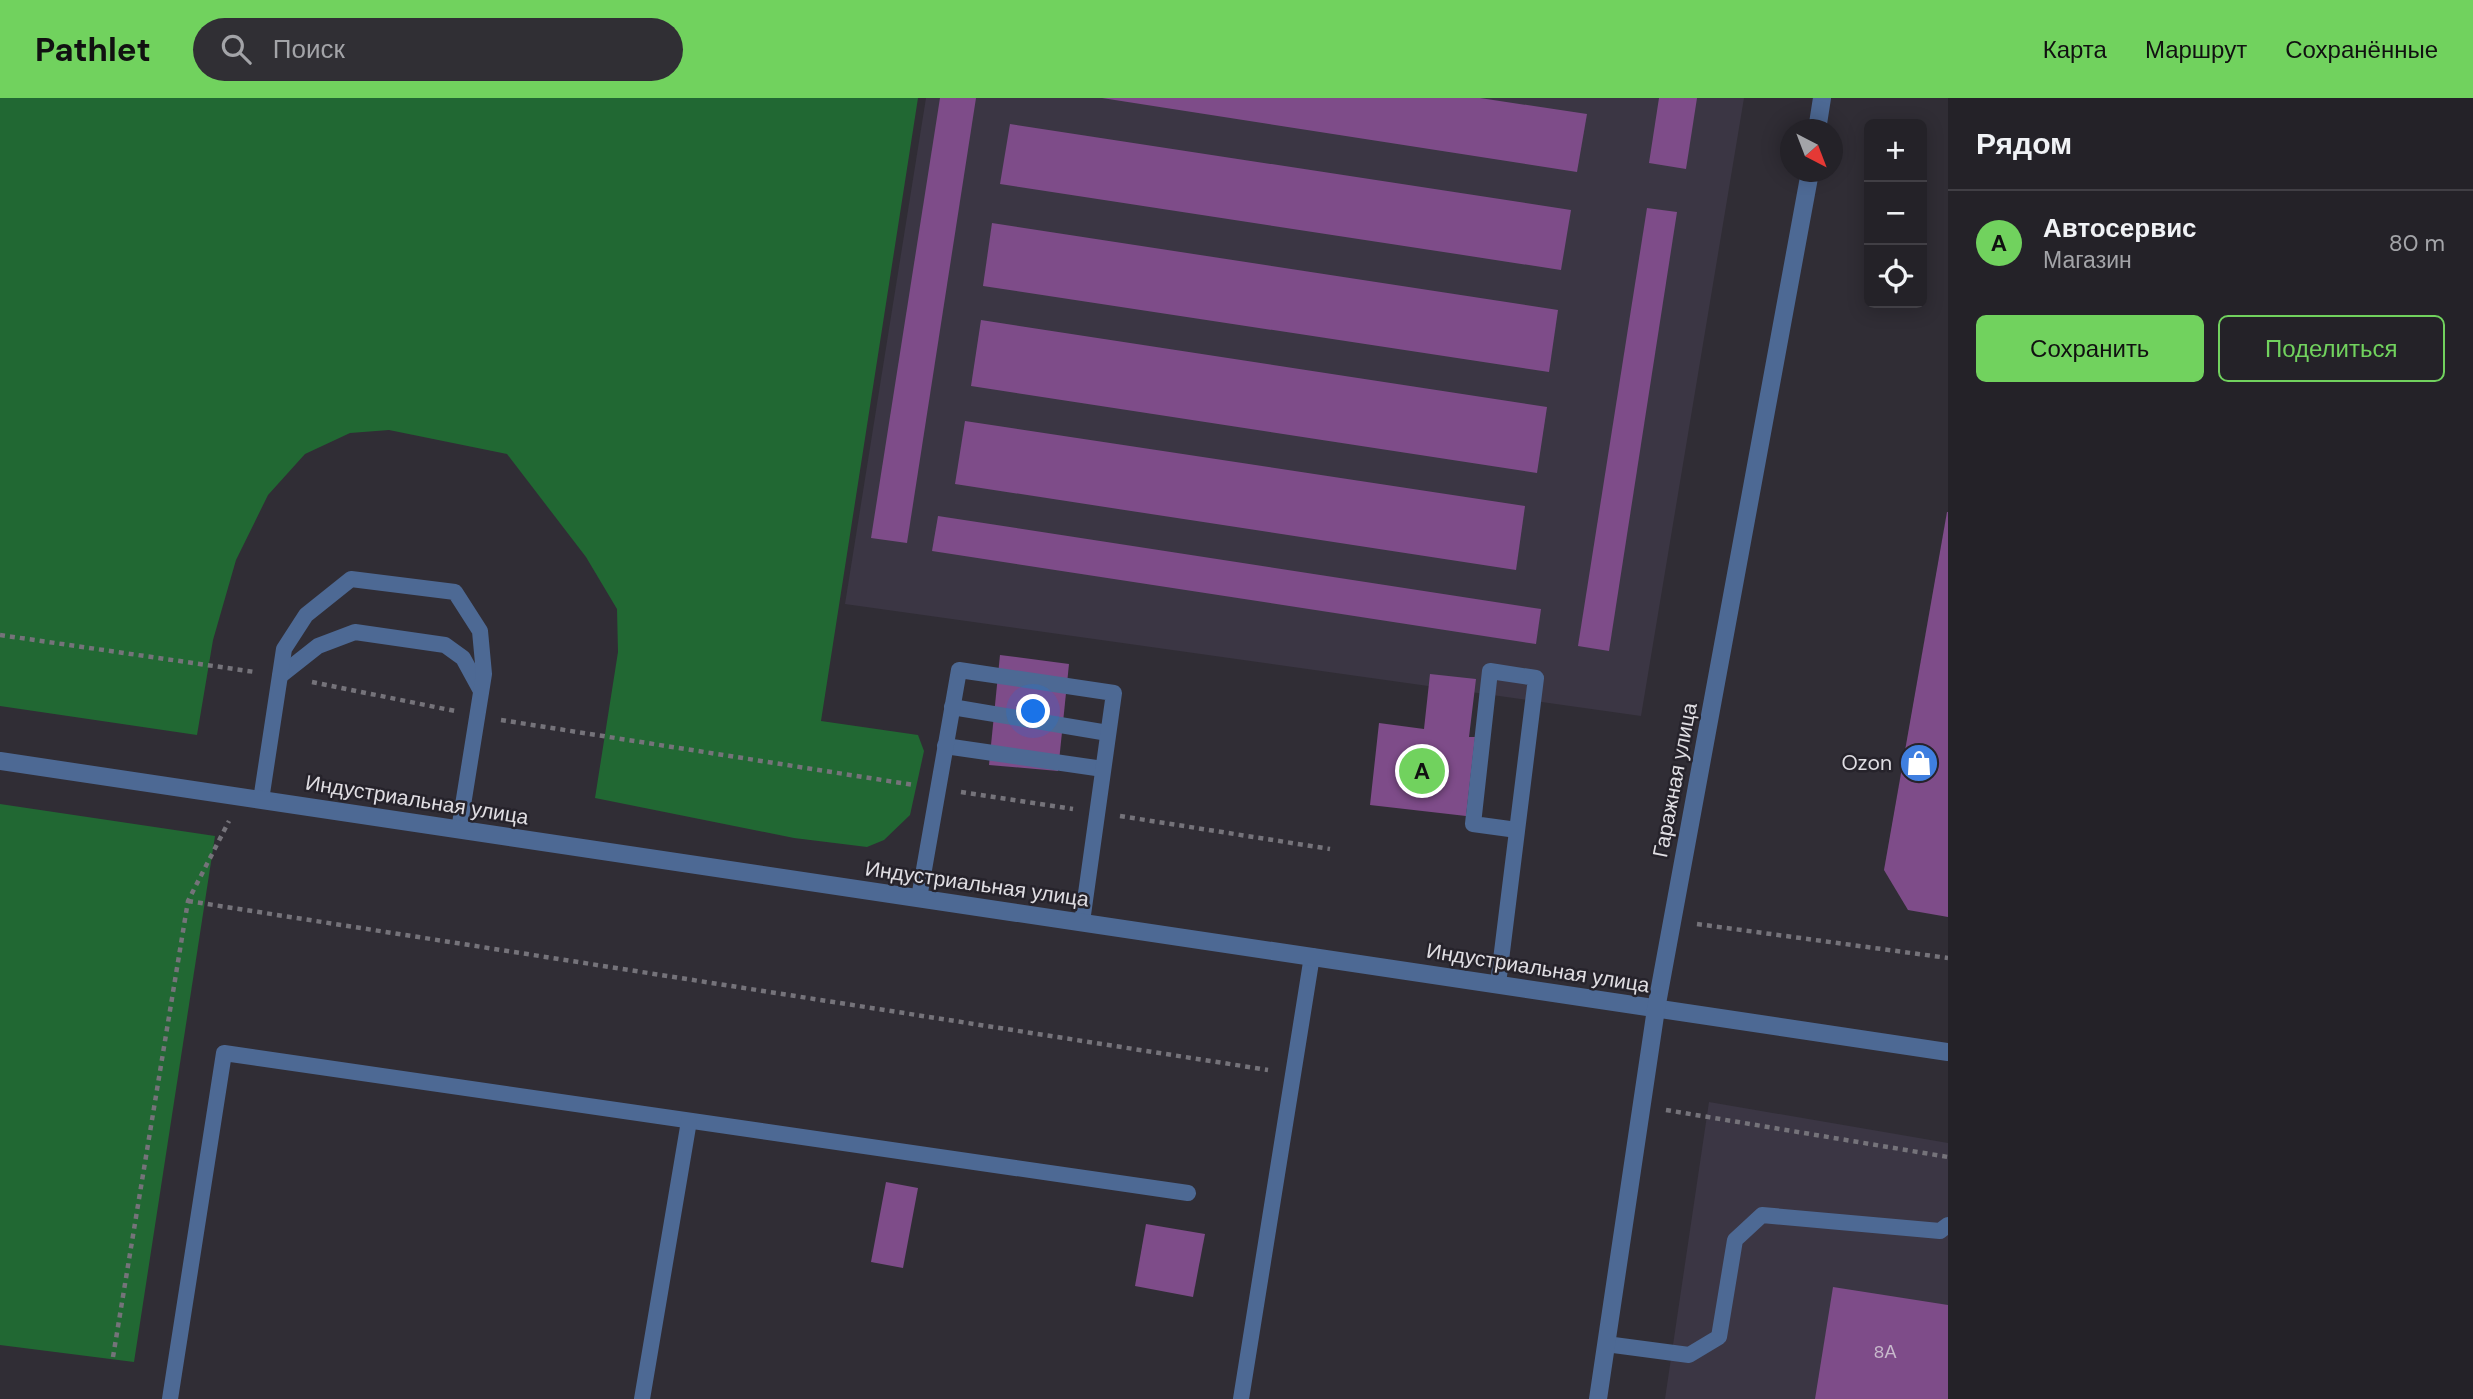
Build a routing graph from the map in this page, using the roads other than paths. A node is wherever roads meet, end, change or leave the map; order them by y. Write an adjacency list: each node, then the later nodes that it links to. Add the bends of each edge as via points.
1 (1822, 98): 2 (street)
2 (1819, 119)
3 (1808, 182): 18 (street, Гаражная улица)
4 (280, 676): 5 (lane, via 317,646 355,632 445,645 463,658); 5 (lane, via 284,649 306,615 351,579 455,592 480,631); 11 (lane)
5 (481, 691): 12 (lane)
6 (952, 707): 7 (lane); 7 (lane, via 959,670 1114,693); 8 (lane)
7 (1108, 733): 10 (lane)
8 (946, 746): 10 (lane); 14 (lane)
9 (0, 761): 11 (street, Индустриальная улица)
10 (1103, 769): 15 (lane)
11 (261, 800): 12 (street, Индустриальная улица)
12 (459, 830): 14 (street, Индустриальная улица)
13 (1517, 830): 17 (lane, via 1473,824 1490,671 1536,678)
14 (919, 898): 15 (street, Индустриальная улица)
15 (1082, 922): 16 (street, Индустриальная улица)
16 (1312, 957): 17 (street, Индустриальная улица); 26 (lane)
17 (1498, 984): 18 (street, Индустриальная улица)
18 (1656, 1009): 19 (street, Индустриальная улица); 23 (street, Гаражная улица)
19 (1948, 1052)
20 (688, 1121): 21 (lane); 24 (lane, via 224,1053); 25 (lane)
21 (1188, 1193)
22 (1948, 1225): 23 (lane, via 1940,1231 1762,1215 1735,1240 1719,1337 1689,1355)
23 (1606, 1344): 27 (street, Гаражная улица)
24 (170, 1399)
25 (642, 1399)
26 (1241, 1399)
27 (1598, 1399)

